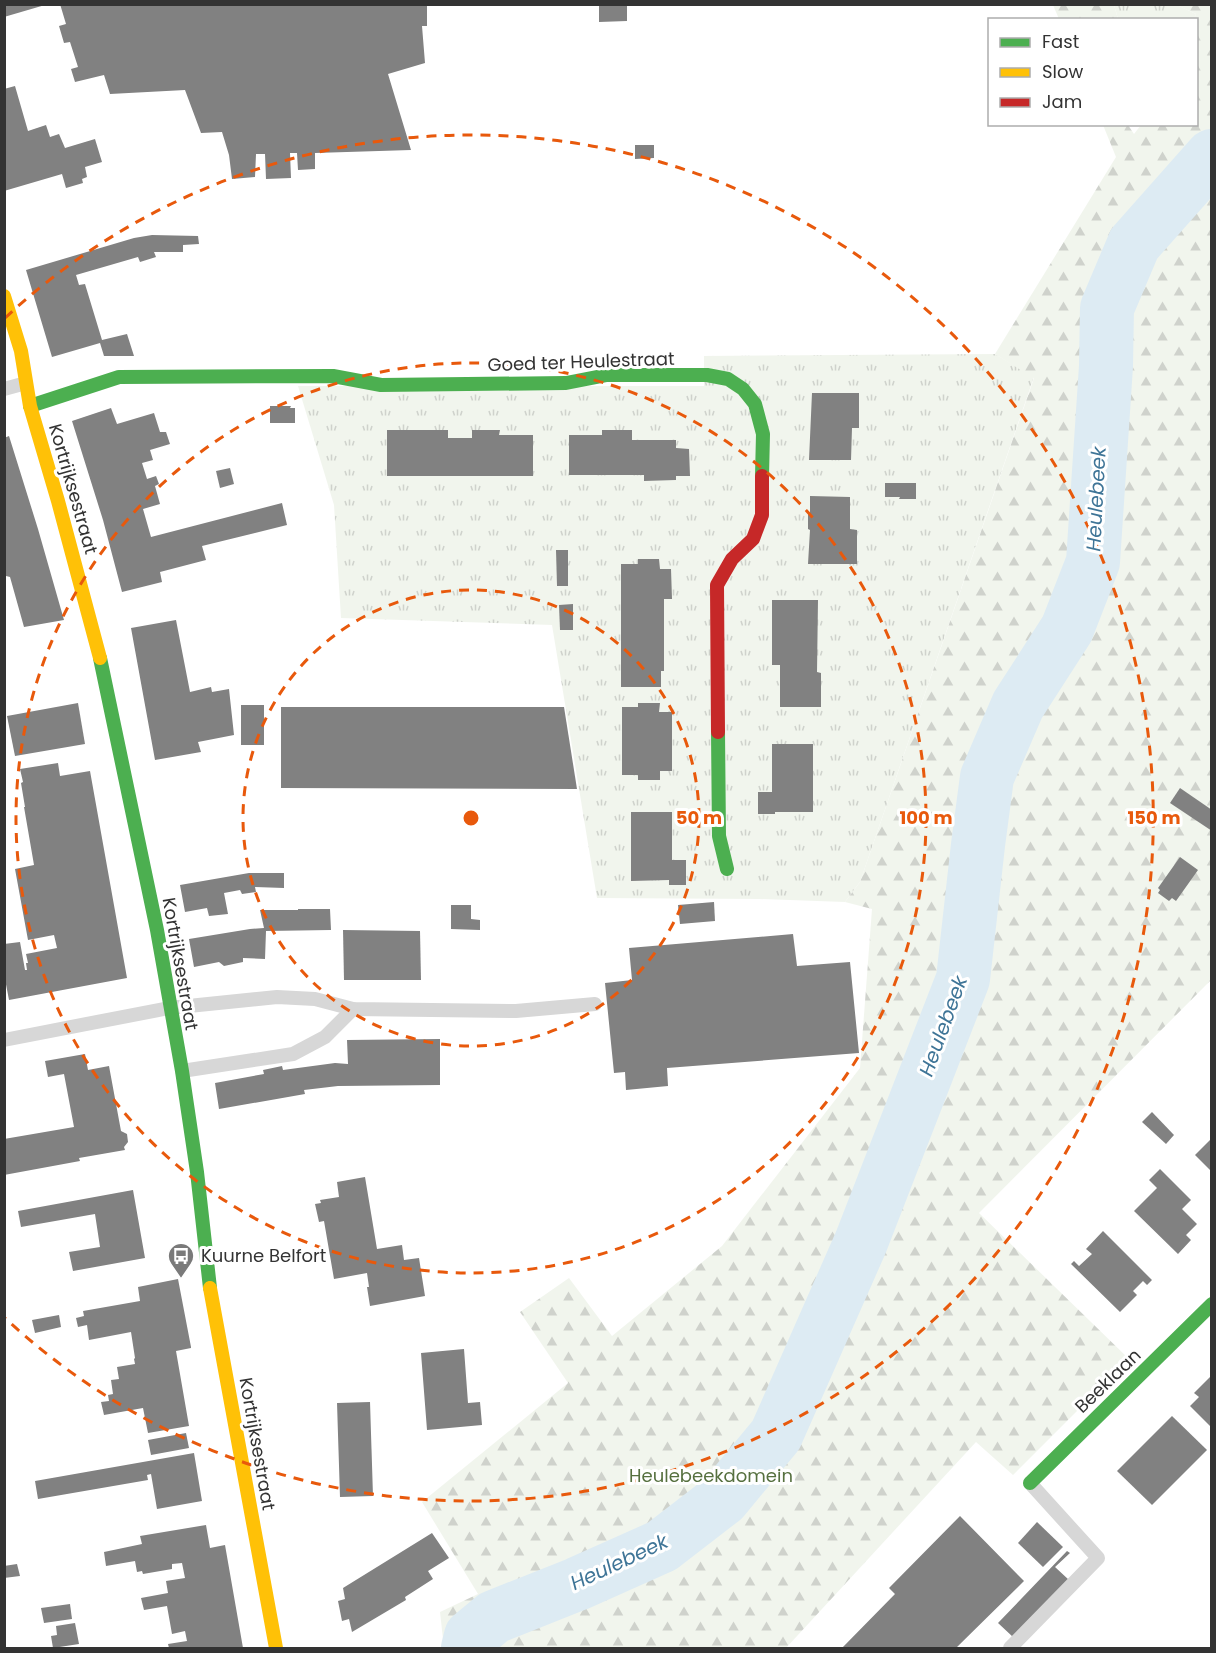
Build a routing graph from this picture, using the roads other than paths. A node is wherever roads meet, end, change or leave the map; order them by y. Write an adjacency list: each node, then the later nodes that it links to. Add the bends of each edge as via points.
1 (4, 296): 2 (street, Kortrijksestraat)
2 (26, 383): 3 (lane); 4 (street, Kortrijksestraat)
3 (4, 389)
4 (30, 406): 5 (street, Goed ter Heulestraat, via 119,377 333,376 381,385 566,383 607,375 707,375 728,379 755,404 764,434 762,515 753,539 732,559 717,585 719,836); 7 (street, Kortrijksestraat, via 104,672 157,930)
5 (727, 869)
6 (595, 1004): 8 (lane, via 516,1011)
7 (169, 1008): 8 (lane, via 277,997 315,999); 9 (lane); 10 (street, Kortrijksestraat)
8 (353, 1009): 10 (lane, via 325,1037 293,1054)
9 (4, 1040)
10 (182, 1071): 13 (street, Kortrijksestraat, via 207,1274)
11 (1212, 1304): 12 (street, Beeklaan)
12 (1030, 1483): 14 (lane, via 1098,1558)
13 (276, 1648)
14 (1010, 1648)

